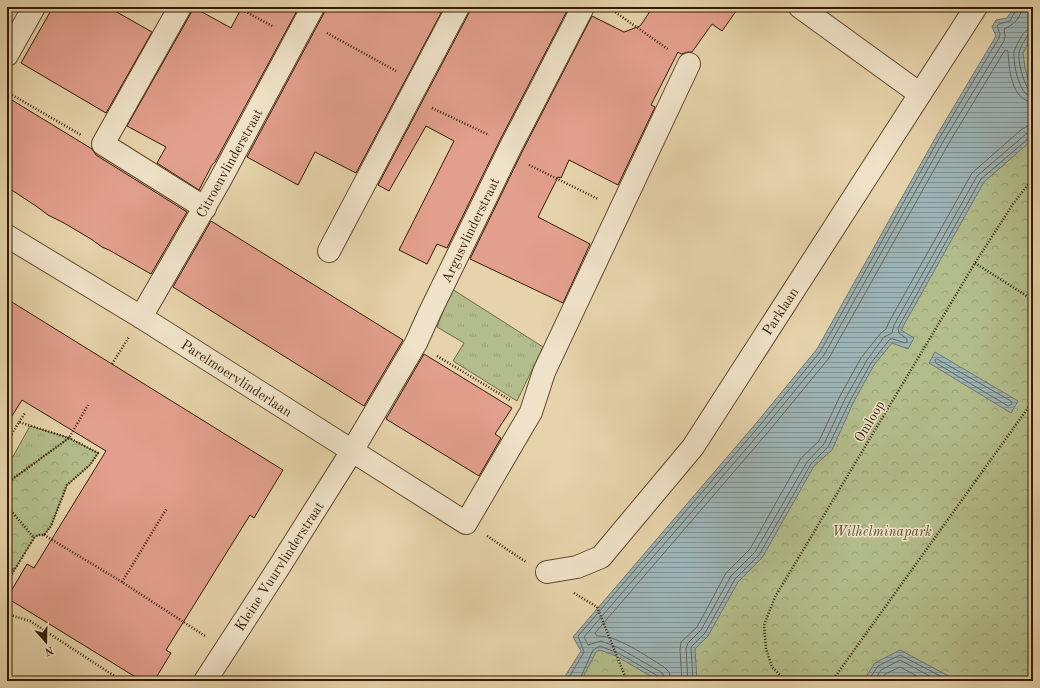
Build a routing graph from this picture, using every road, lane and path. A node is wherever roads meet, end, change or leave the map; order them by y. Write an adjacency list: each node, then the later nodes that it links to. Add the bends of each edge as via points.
1 (34, 7): 10 (street)
2 (180, 7): 15 (street)
3 (237, 7): 9 (path)
4 (458, 7): 12 (street)
5 (583, 7): 16 (street, Argusvlinderstraat)
6 (607, 7): 11 (path)
7 (800, 7): 14 (street)
8 (976, 7): 14 (street, Parklaan)
9 (305, 22): 12 (path); 18 (street, Citroenvlinderstraat)
10 (7, 55)
11 (689, 64): 19 (street)
12 (414, 90): 16 (path); 21 (street)
13 (7, 92): 15 (path, via 95,144)
14 (920, 94): 42 (street, Parklaan, via 693,447 601,557 578,567)
15 (103, 144): 18 (street)
16 (509, 150): 19 (path); 25 (street, Argusvlinderstraat)
17 (1033, 178): 22 (path, Omloop)
18 (205, 208): 24 (street, Citroenvlinderstraat)
19 (621, 210): 29 (street, via 544,372)
20 (7, 236): 24 (street, Parelmoervlinderlaan)
21 (329, 251)
22 (975, 263): 23 (path); 51 (path, Omloop, via 775,597 764,625 766,649 772,667)
23 (1033, 300)
24 (141, 317): 26 (path); 34 (street, Parelmoervlinderlaan)
25 (416, 343): 29 (path); 34 (street, Argusvlinderstraat)
26 (112, 364)
27 (1033, 401): 52 (path)
28 (88, 405): 32 (path)
29 (531, 412): 34 (street, Parelmoervlinderlaan, via 466,523)
30 (25, 413): 31 (path)
31 (19, 422): 32 (path); 33 (path)
32 (69, 438): 35 (path); 38 (path, via 98,453 90,465 67,485 51,526)
33 (7, 442)
34 (352, 451): 47 (street, Kleine Vuurvlinderstraat)
35 (7, 483)
36 (7, 506): 39 (path)
37 (167, 508): 44 (path)
38 (44, 534): 39 (path, via 38,534); 44 (path)
39 (34, 538): 41 (path)
40 (7, 566): 41 (path)
41 (14, 570): 43 (path)
42 (547, 572)
43 (7, 582)
44 (122, 582): 47 (path)
45 (597, 607): 50 (path)
46 (7, 614): 48 (path, via 30,621)
47 (226, 649): 49 (street, Kleine Vuurvlinderstraat)
48 (122, 681)
49 (205, 681)
50 (627, 681)
51 (786, 681)
52 (832, 681)

